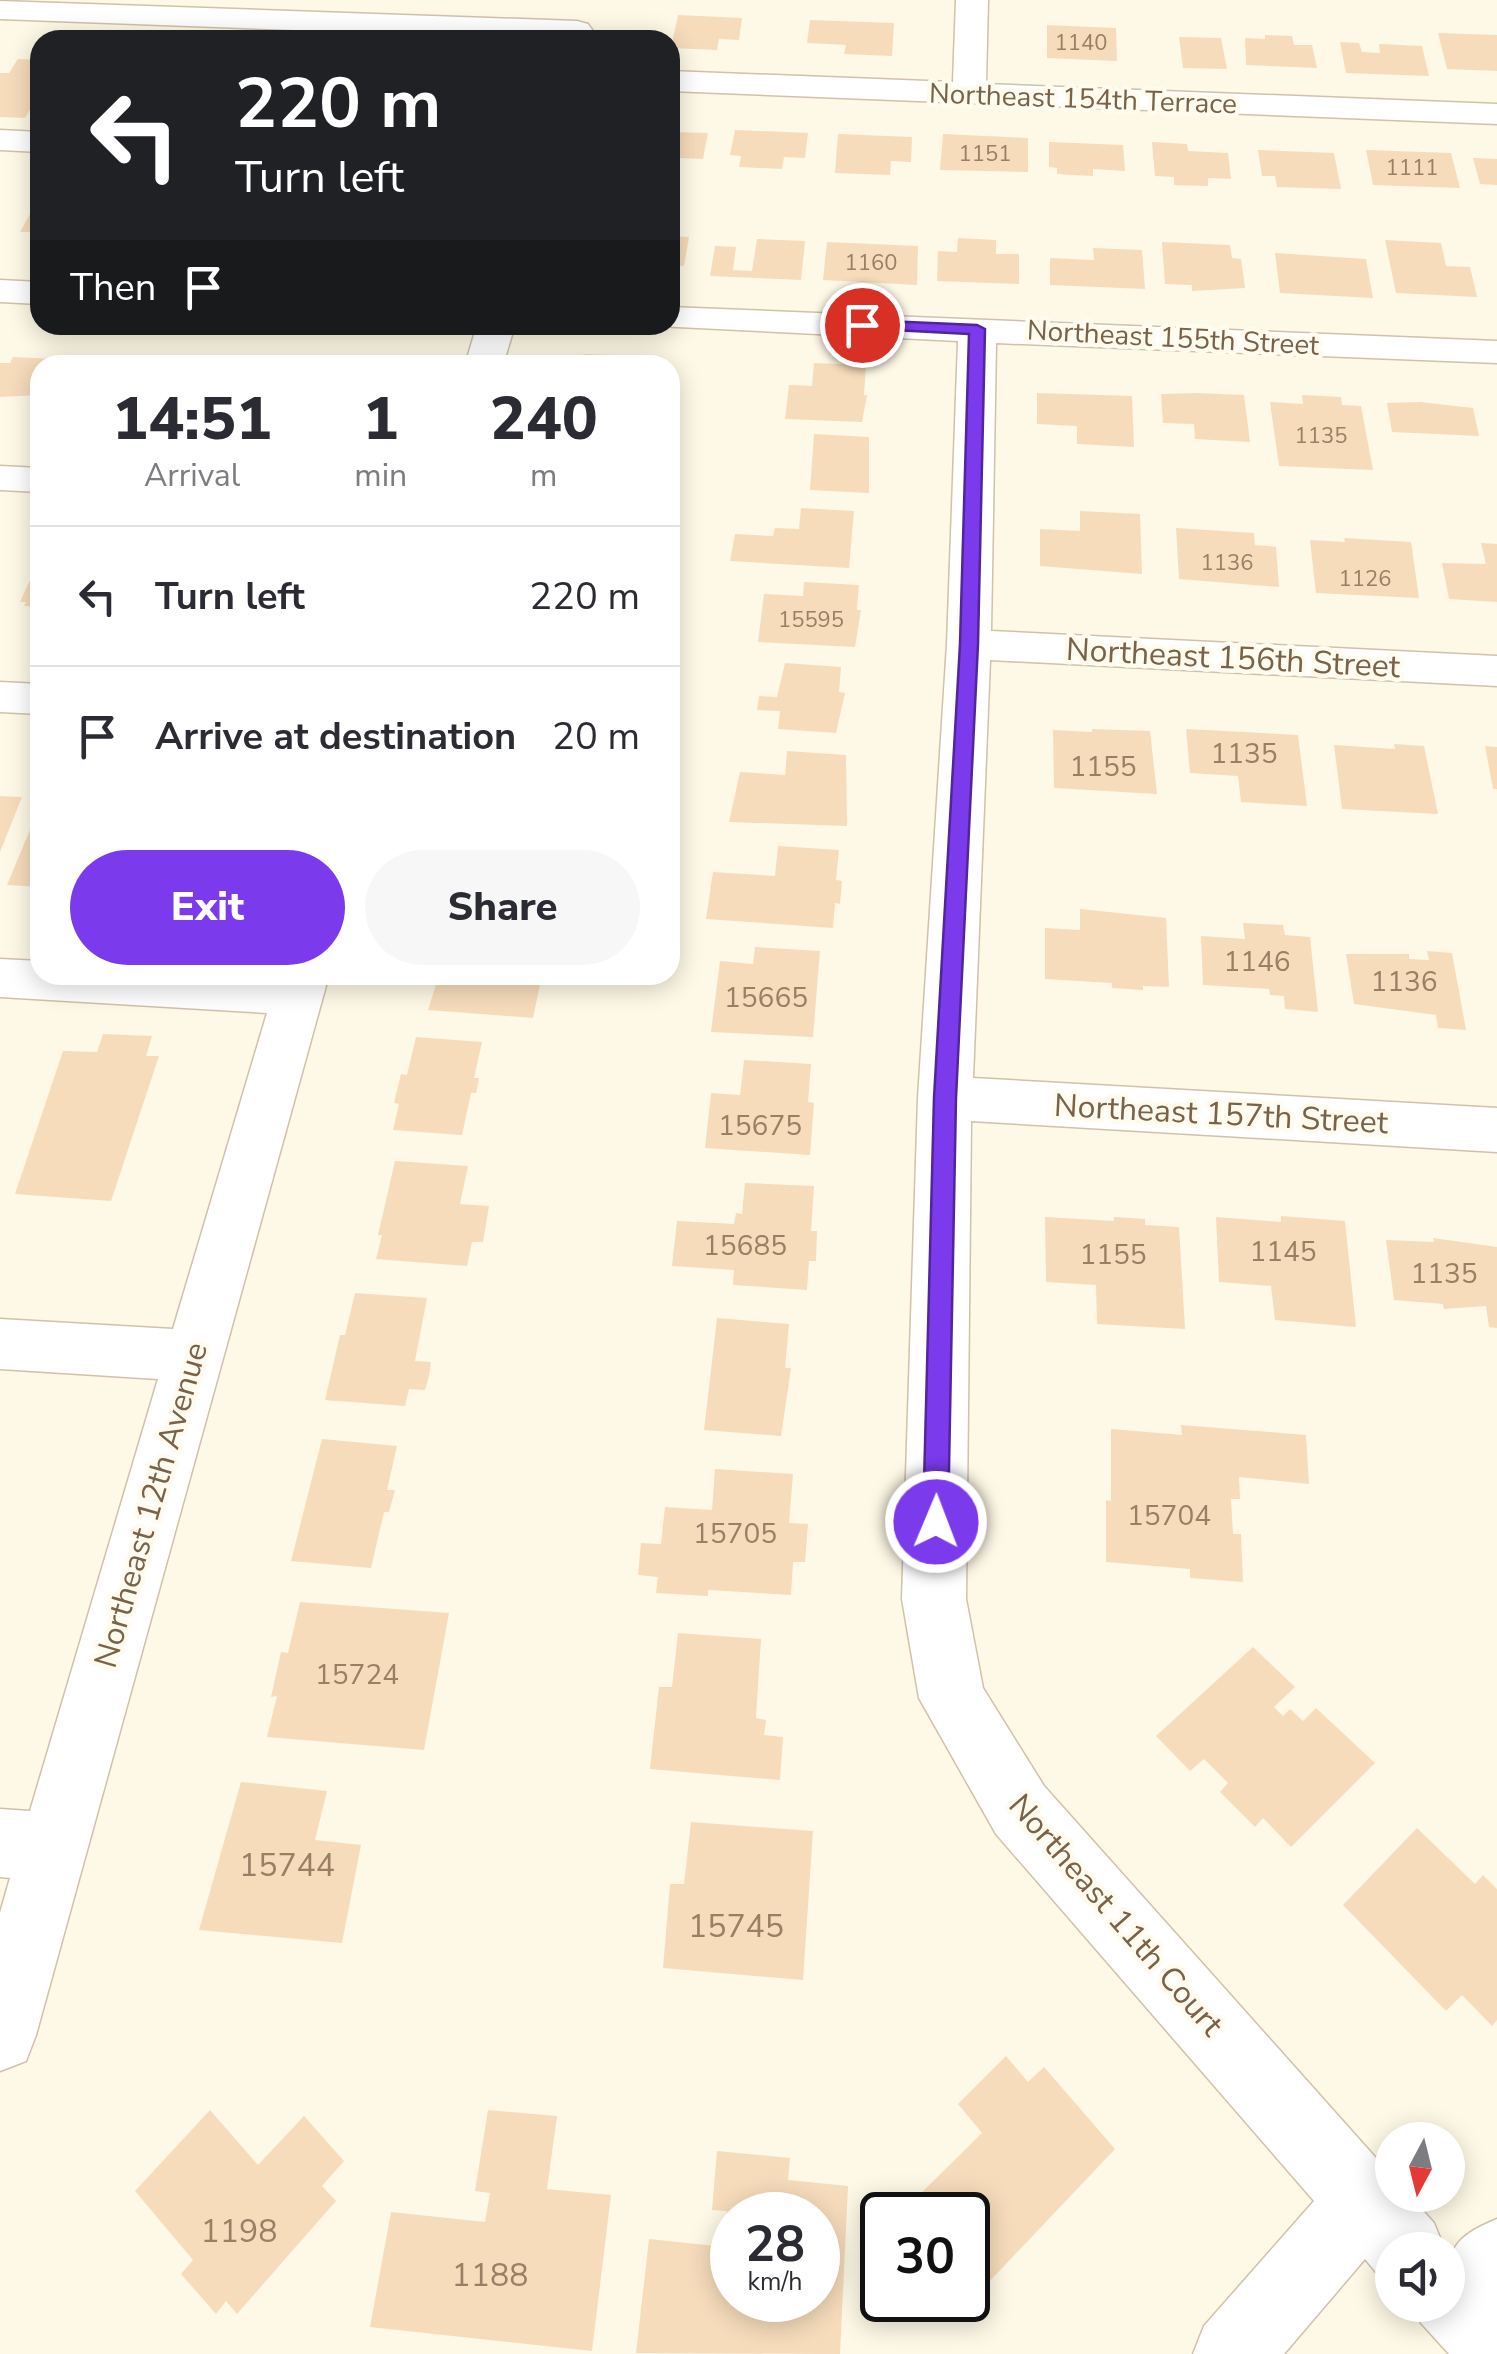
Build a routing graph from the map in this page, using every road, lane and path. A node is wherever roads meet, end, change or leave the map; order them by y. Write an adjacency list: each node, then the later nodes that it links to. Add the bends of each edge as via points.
1 (585, 0): 5 (street)
2 (972, 0): 7 (street)
3 (0, 10): 4 (street)
4 (443, 30)
5 (578, 30)
6 (680, 81): 7 (street, Northeast 154th Terrace)
7 (968, 95): 8 (street, Northeast 154th Terrace)
8 (1497, 114)
9 (0, 140): 10 (street)
10 (30, 142)
11 (0, 291): 12 (street)
12 (30, 292)
13 (680, 318): 14 (street, Northeast 155th Street)
14 (977, 329): 15 (street, Northeast 155th Street); 18 (street, Northeast 11th Court)
15 (1497, 352)
16 (0, 478): 17 (street)
17 (30, 480)
18 (969, 644): 19 (street, Northeast 156th Street); 25 (street, Northeast 11th Court)
19 (1497, 671)
20 (0, 696): 21 (street)
21 (30, 698)
22 (0, 978): 23 (street)
23 (30, 979)
24 (301, 985): 28 (street, Northeast 12th Avenue)
25 (945, 1098): 26 (street, Northeast 157th Street); 31 (street, Northeast 11th Court, via 934,1599 952,1698 1020,1810)
26 (1497, 1130)
27 (0, 1344): 28 (street)
28 (193, 1356): 29 (street, Northeast 12th Avenue)
29 (27, 1845): 30 (street, Northeast 12th Avenue)
30 (0, 2035)
31 (1386, 2226): 32 (street)
32 (1232, 2354)

